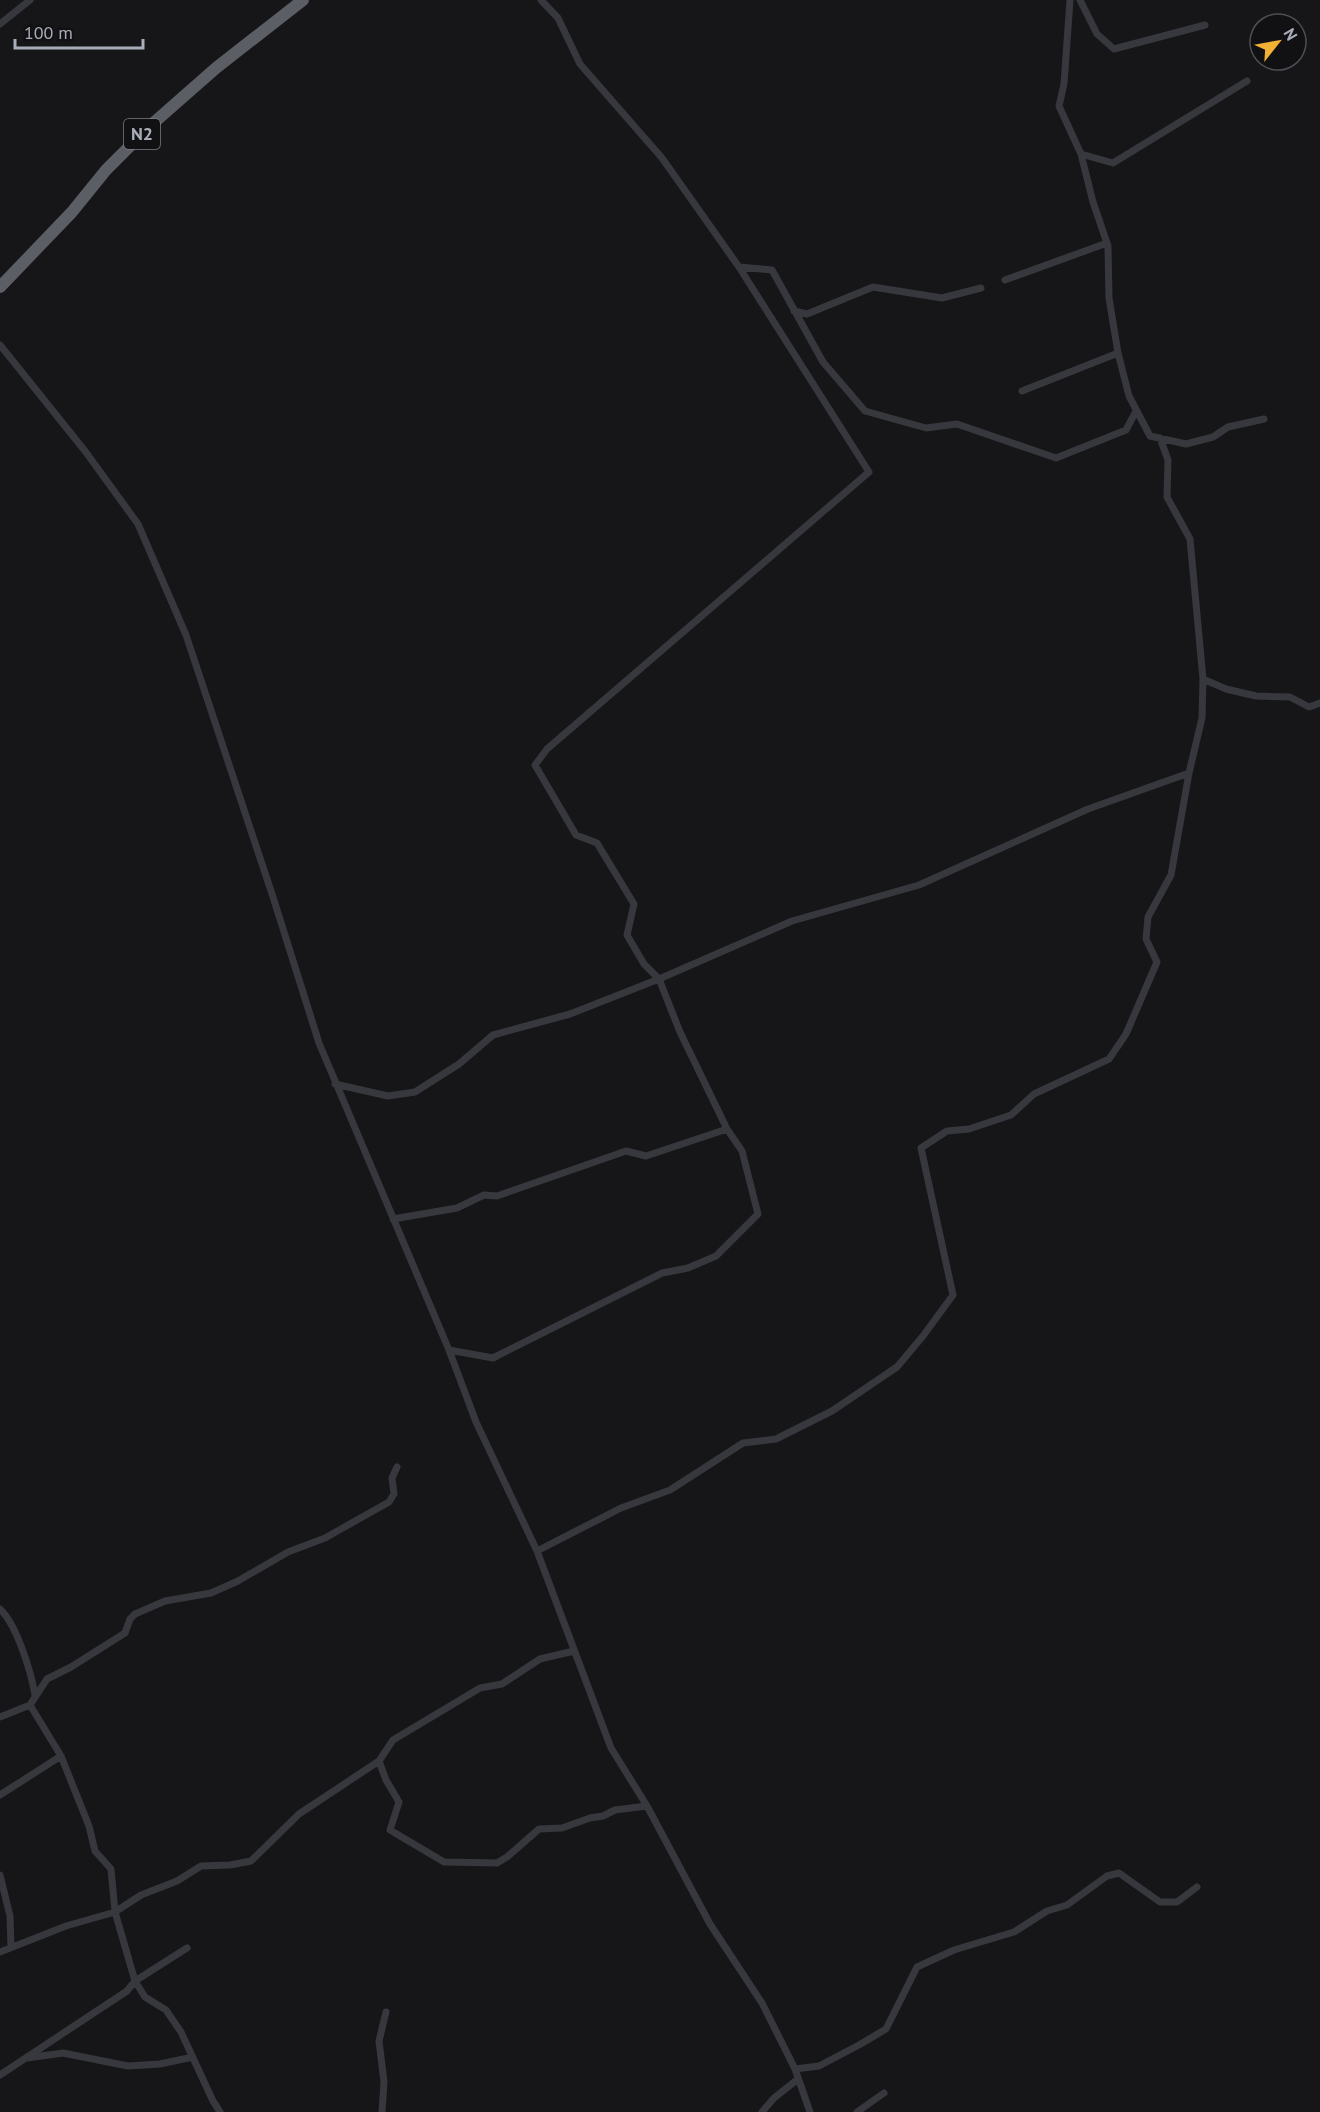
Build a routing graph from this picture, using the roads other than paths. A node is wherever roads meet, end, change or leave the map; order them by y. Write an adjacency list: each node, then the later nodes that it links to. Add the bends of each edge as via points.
1 (30, 0): 6 (street)
2 (303, 0): 13 (highway, N2, via 150,126)
3 (541, 0): 11 (street, via 558,18 580,64 662,158)
4 (1070, 0): 9 (street, via 1065,84 1059,106)
5 (1080, 0): 7 (street, via 1097,34 1114,49)
6 (0, 24)
7 (1205, 25)
8 (1247, 81): 9 (street, via 1113,163)
9 (1082, 154): 10 (street)
10 (1107, 243): 12 (street); 17 (street, via 1109,298)
11 (739, 267): 15 (street, via 772,270); 25 (street, via 869,472 547,749 535,765 576,836 597,843 634,904 627,935 644,964)
12 (1005, 280)
13 (0, 287)
14 (981, 288): 15 (street, via 942,298 873,287 807,314)
15 (795, 311): 19 (street, via 824,362 865,411 926,428 957,424 1056,458 1126,430)
16 (0, 345): 26 (street, via 138,524 186,635)
17 (1118, 353): 18 (street); 19 (street)
18 (1022, 391)
19 (1137, 411): 21 (street, via 1150,436)
20 (1264, 419): 21 (street, via 1228,427 1213,437 1186,444)
21 (1160, 438): 22 (street, via 1168,460 1167,497 1190,539)
22 (1203, 679): 23 (street, via 1256,696 1290,697 1309,707); 24 (street, via 1202,718)
23 (1320, 703)
24 (1189, 772): 25 (street, via 1088,809 919,885 792,921); 31 (street, via 1172,875 1148,917 1146,939 1157,962 1126,1034 1109,1059 1035,1094 1011,1115 969,1130 947,1131 921,1148 953,1295 923,1336 897,1367 832,1411 776,1439 743,1443 670,1490 621,1508)
25 (659, 979): 26 (street, via 570,1014 493,1035 459,1064 415,1092 388,1096); 27 (street)
26 (335, 1084): 28 (street)
27 (727, 1129): 28 (street, via 646,1156 626,1151 497,1196 484,1195 457,1208); 29 (street, via 742,1151 758,1214 716,1256 688,1268 662,1273 494,1358)
28 (393, 1219): 29 (street)
29 (449, 1350): 31 (street, via 476,1422)
30 (397, 1467): 34 (street, via 392,1478 394,1494 389,1502 211,1593 165,1602 135,1614 125,1633 47,1679)
31 (537, 1551): 33 (street)
32 (0, 1609): 34 (street, via 6,1614 23,1653)
33 (574, 1651): 38 (street, via 540,1659 502,1684 480,1688 393,1740); 40 (street, via 611,1748)
34 (35, 1695): 35 (street)
35 (30, 1705): 36 (street); 37 (street)
36 (0, 1717)
37 (61, 1756): 39 (street); 43 (street, via 95,1851 111,1869)
38 (379, 1761): 40 (street, via 399,1802 390,1830 444,1862 497,1863 539,1829 562,1828 615,1810); 43 (street, via 300,1814 251,1861 201,1866)
39 (0, 1794)
40 (647, 1806): 51 (street, via 710,1924 762,2003)
41 (0, 1875): 44 (street, via 10,1916)
42 (1197, 1887): 51 (street, via 1177,1902 1160,1902 1119,1872 1107,1876 1067,1905 1047,1911 1014,1932 954,1950 917,1967 886,2029 819,2066)
43 (115, 1912): 44 (street); 47 (street)
44 (11, 1947): 46 (street)
45 (187, 1948): 47 (street)
46 (0, 1952)
47 (135, 1980): 49 (street, via 145,1997 166,2010); 50 (street, via 127,1991)
48 (386, 2012): 56 (street, via 379,2041 384,2082)
49 (193, 2057): 50 (street, via 128,2066 63,2053); 55 (street)
50 (24, 2059): 52 (street)
51 (795, 2069): 53 (street)
52 (0, 2075)
53 (798, 2079): 57 (street); 58 (street)
54 (884, 2093): 59 (street)
55 (220, 2112)
56 (382, 2112)
57 (762, 2112)
58 (810, 2112)
59 (857, 2112)

